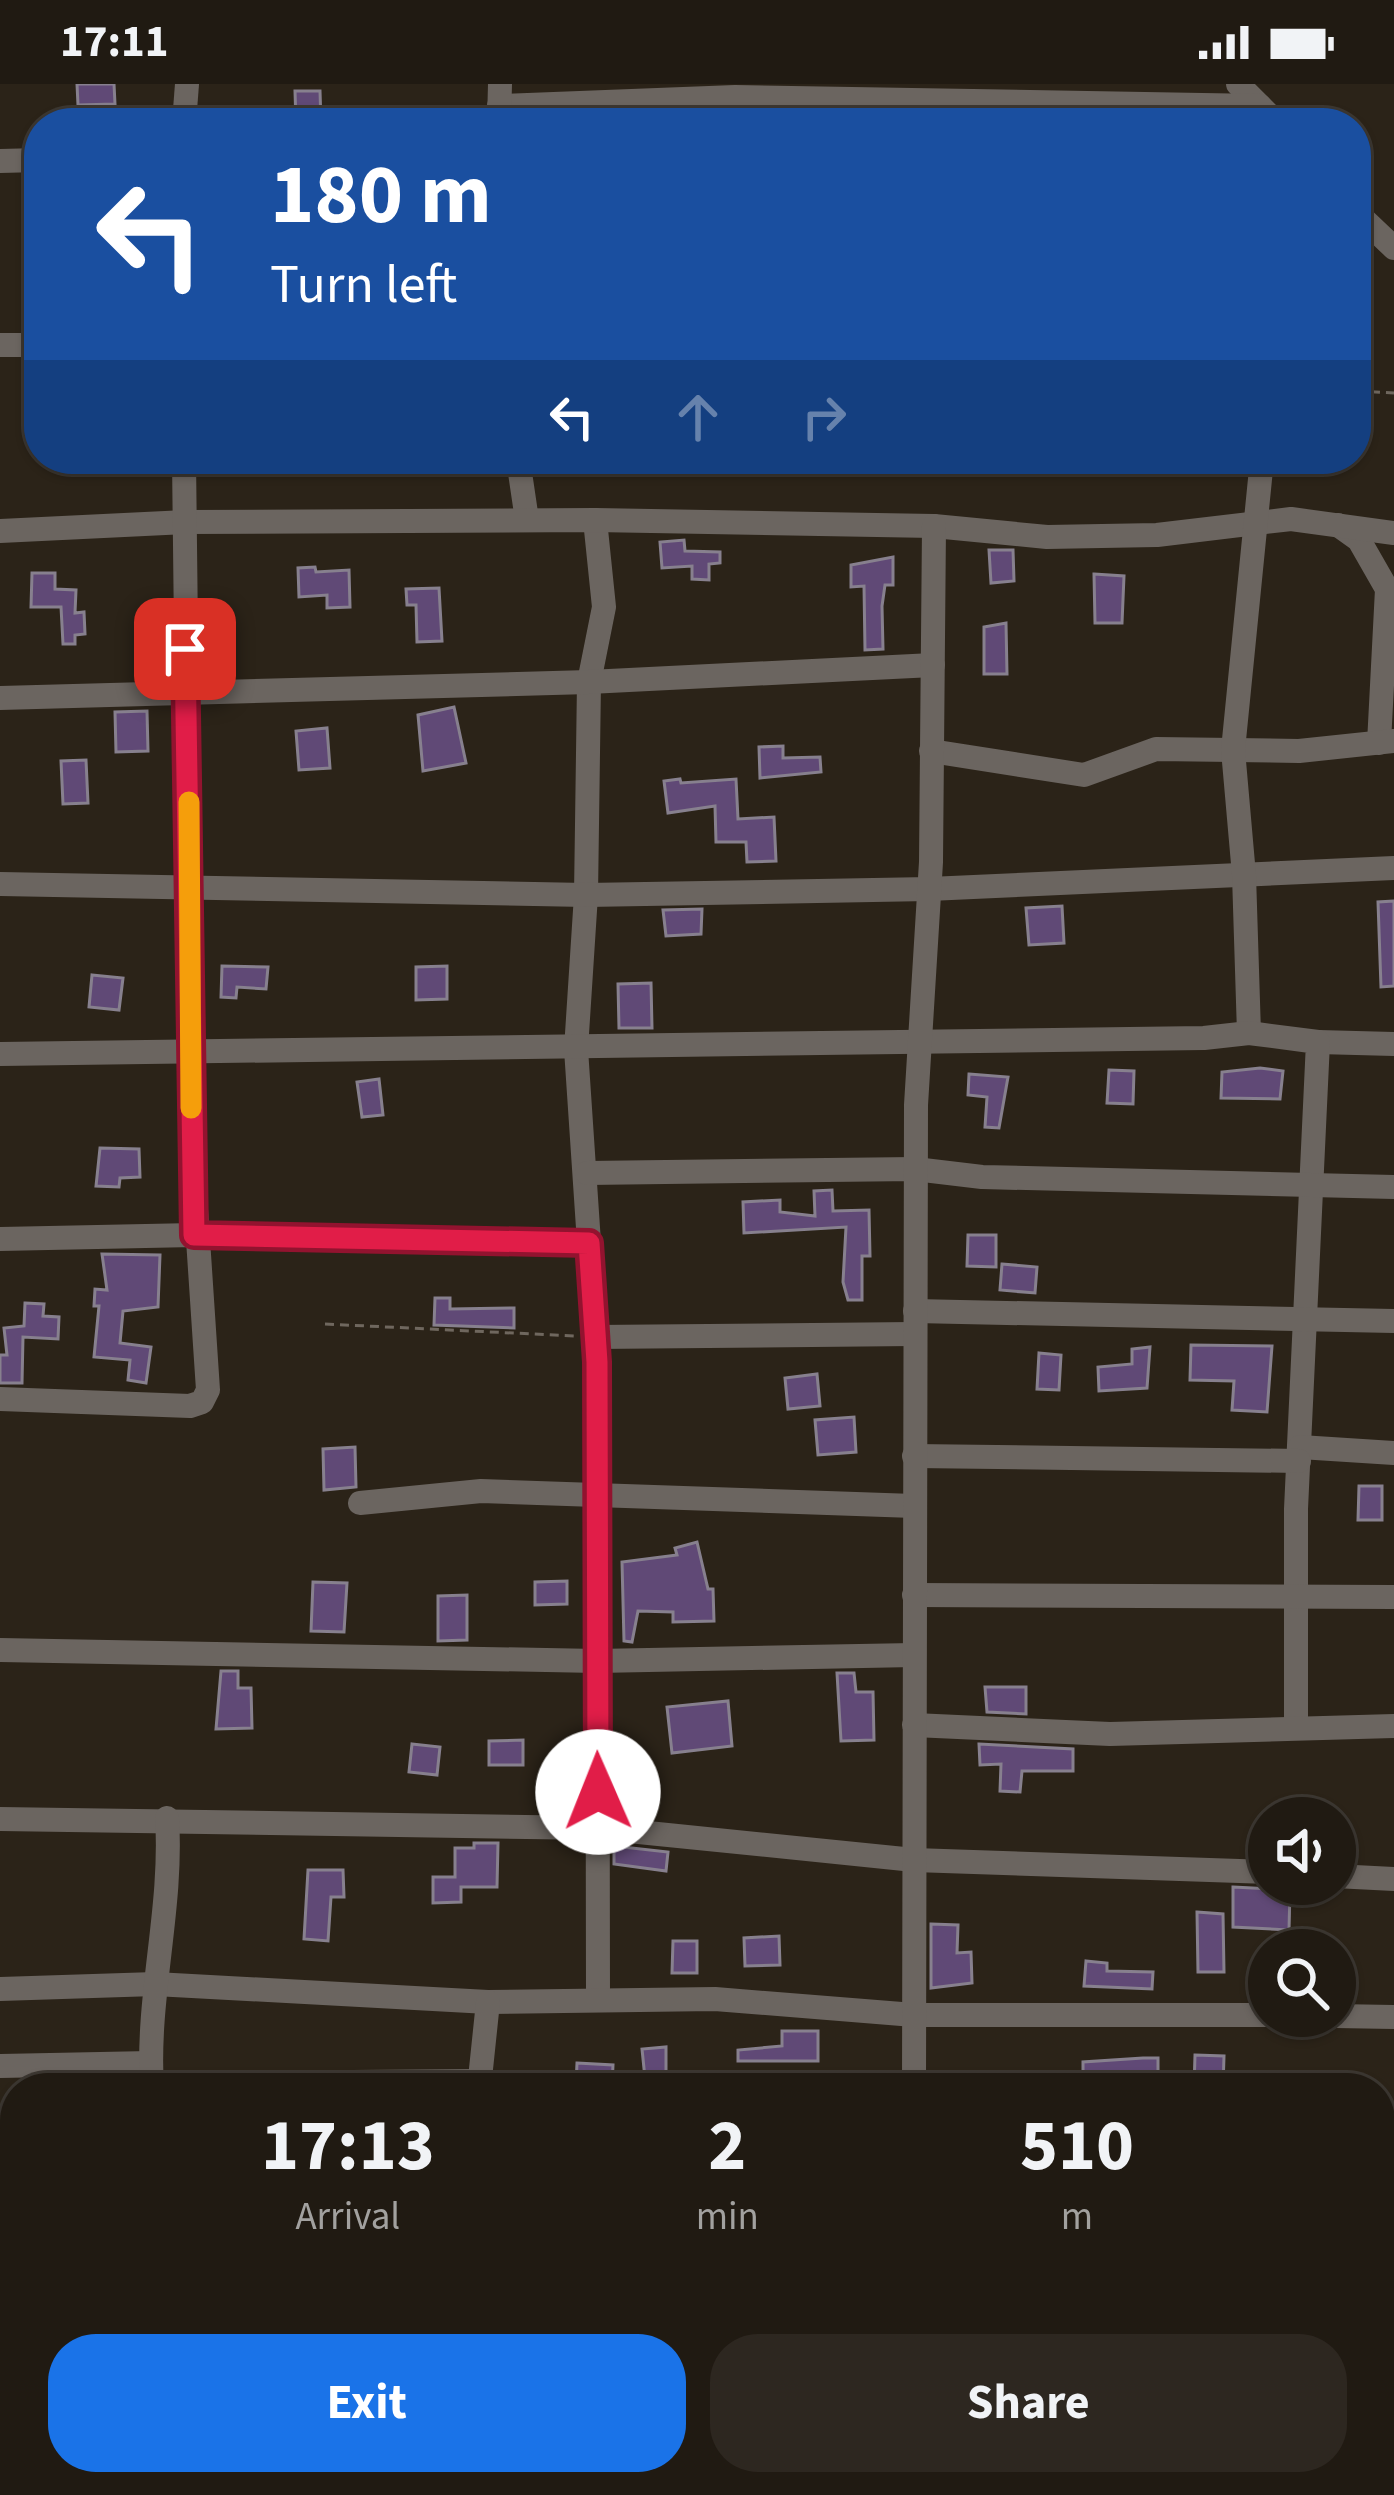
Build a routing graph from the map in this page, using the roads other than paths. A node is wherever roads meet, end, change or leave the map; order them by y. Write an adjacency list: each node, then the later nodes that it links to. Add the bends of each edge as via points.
1 (1238, 84): 4 (street)
2 (500, 104): 3 (street, via 735,97)
3 (934, 108)
4 (1262, 108)
5 (184, 474): 11 (street)
6 (520, 474): 8 (street)
7 (1260, 474): 12 (street)
8 (527, 520): 9 (street); 11 (street)
9 (596, 520): 13 (street); 17 (street, via 604,607)
10 (1333, 521): 12 (street); 15 (street); 20 (street, via 1359,541 1387,589)
11 (186, 522): 14 (street); 18 (street)
12 (1254, 522): 13 (street, via 1047,537); 21 (street)
13 (934, 526): 16 (street)
14 (0, 531)
15 (1394, 532)
16 (933, 665): 17 (street); 22 (street)
17 (589, 682): 18 (street); 28 (street)
18 (184, 692): 19 (street); 26 (street)
19 (0, 698)
20 (1386, 742): 21 (street)
21 (1233, 750): 22 (street, via 1156,749 1084,775); 24 (street)
22 (931, 752): 27 (street)
23 (1394, 868): 24 (street)
24 (1244, 875): 27 (street); 29 (street)
25 (0, 884): 26 (street)
26 (192, 887): 28 (street); 34 (street)
27 (929, 889): 28 (street); 30 (street)
28 (586, 895): 33 (street)
29 (1249, 1033): 30 (street); 31 (street)
30 (920, 1041): 33 (street); 36 (street)
31 (1318, 1042): 32 (street); 38 (street)
32 (1394, 1044)
33 (576, 1048): 34 (street); 37 (street)
34 (190, 1051): 35 (street); 40 (street)
35 (0, 1054)
36 (915, 1169): 37 (street); 38 (street); 44 (street)
37 (586, 1173): 42 (street)
38 (1314, 1185): 39 (street); 43 (street)
39 (1394, 1187)
40 (194, 1235): 41 (street); 42 (street); 47 (street, via 208,1390 202,1402)
41 (0, 1239)
42 (589, 1243): 46 (street)
43 (1307, 1318): 44 (street); 45 (street); 49 (street)
44 (915, 1322): 46 (street); 50 (street)
45 (1394, 1322)
46 (595, 1337): 51 (street)
47 (0, 1399)
48 (1394, 1453): 49 (street)
49 (1300, 1454): 50 (street); 54 (street)
50 (914, 1456): 53 (street)
51 (597, 1499): 52 (street, via 481,1491); 53 (street); 59 (street)
52 (360, 1503)
53 (914, 1506): 55 (street)
54 (1295, 1593): 55 (street); 56 (street); 62 (street)
55 (914, 1595): 58 (street)
56 (1394, 1597)
57 (0, 1650): 59 (street)
58 (914, 1655): 59 (street); 60 (street)
59 (597, 1661): 65 (street)
60 (914, 1725): 62 (street, via 1111,1734); 66 (street)
61 (1394, 1726): 62 (street)
62 (1296, 1728)
63 (167, 1818): 64 (street); 65 (street); 70 (street)
64 (0, 1819)
65 (599, 1828): 66 (street); 72 (street)
66 (914, 1860): 67 (street); 74 (street)
67 (1248, 1871)
68 (1356, 1877): 69 (street)
69 (1394, 1880)
70 (154, 1984): 71 (street); 73 (street); 80 (street)
71 (0, 1989)
72 (598, 1997): 73 (street); 74 (street)
73 (488, 2002): 81 (street)
74 (914, 2015): 75 (street); 82 (street)
75 (1248, 2015)
76 (1356, 2016): 77 (street)
77 (1394, 2017)
78 (0, 2066): 79 (street)
79 (106, 2073)
80 (151, 2073)
81 (480, 2073)
82 (914, 2073)

